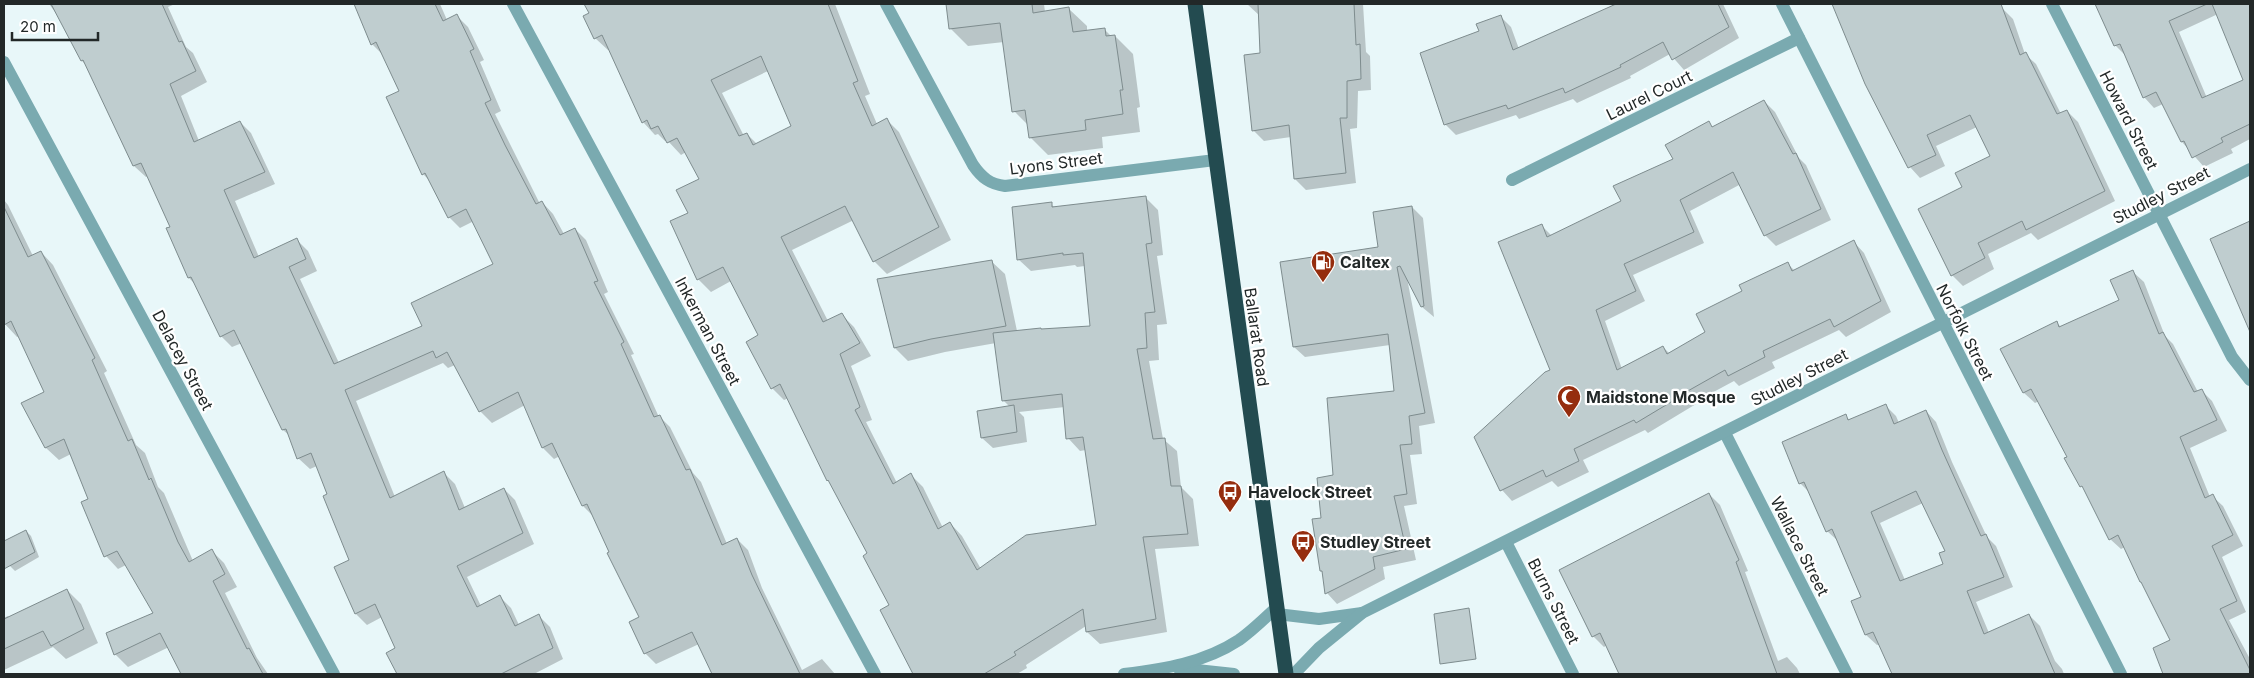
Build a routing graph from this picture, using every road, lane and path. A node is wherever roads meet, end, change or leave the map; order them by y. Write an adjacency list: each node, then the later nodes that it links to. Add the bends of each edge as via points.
1 (513, 4): 20 (street, Inkerman Street)
2 (886, 4): 8 (street, Lyons Street, via 980,176 993,185)
3 (1195, 4): 8 (highway, Ballarat Road)
4 (1782, 4): 6 (street, Norfolk Street)
5 (2052, 4): 11 (street, Howard Street)
6 (1800, 38): 10 (street, Laurel Court); 12 (street, Norfolk Street)
7 (4, 62): 19 (street, Delacey Street)
8 (1214, 160): 16 (highway, Ballarat Road)
9 (2250, 169): 11 (street, Studley Street)
10 (1512, 180)
11 (2159, 214): 12 (street, Studley Street); 13 (street, Howard Street, via 2232,356)
12 (1942, 323): 14 (street, Studley Street); 27 (street, Norfolk Street)
13 (2250, 380)
14 (1725, 433): 15 (street, Studley Street); 26 (street, Wallace Street)
15 (1506, 542): 17 (street, Studley Street); 25 (street, Burns Street)
16 (1277, 610): 17 (street, Studley Street, via 1319,619); 18 (street, via 1227,647); 23 (highway, Ballarat Road)
17 (1362, 613): 24 (street, Studley Street, via 1319,648)
18 (1173, 667): 21 (street); 22 (street)
19 (334, 674)
20 (875, 674)
21 (1124, 674)
22 (1234, 674)
23 (1286, 674)
24 (1294, 674)
25 (1573, 674)
26 (1847, 674)
27 (2121, 674)

